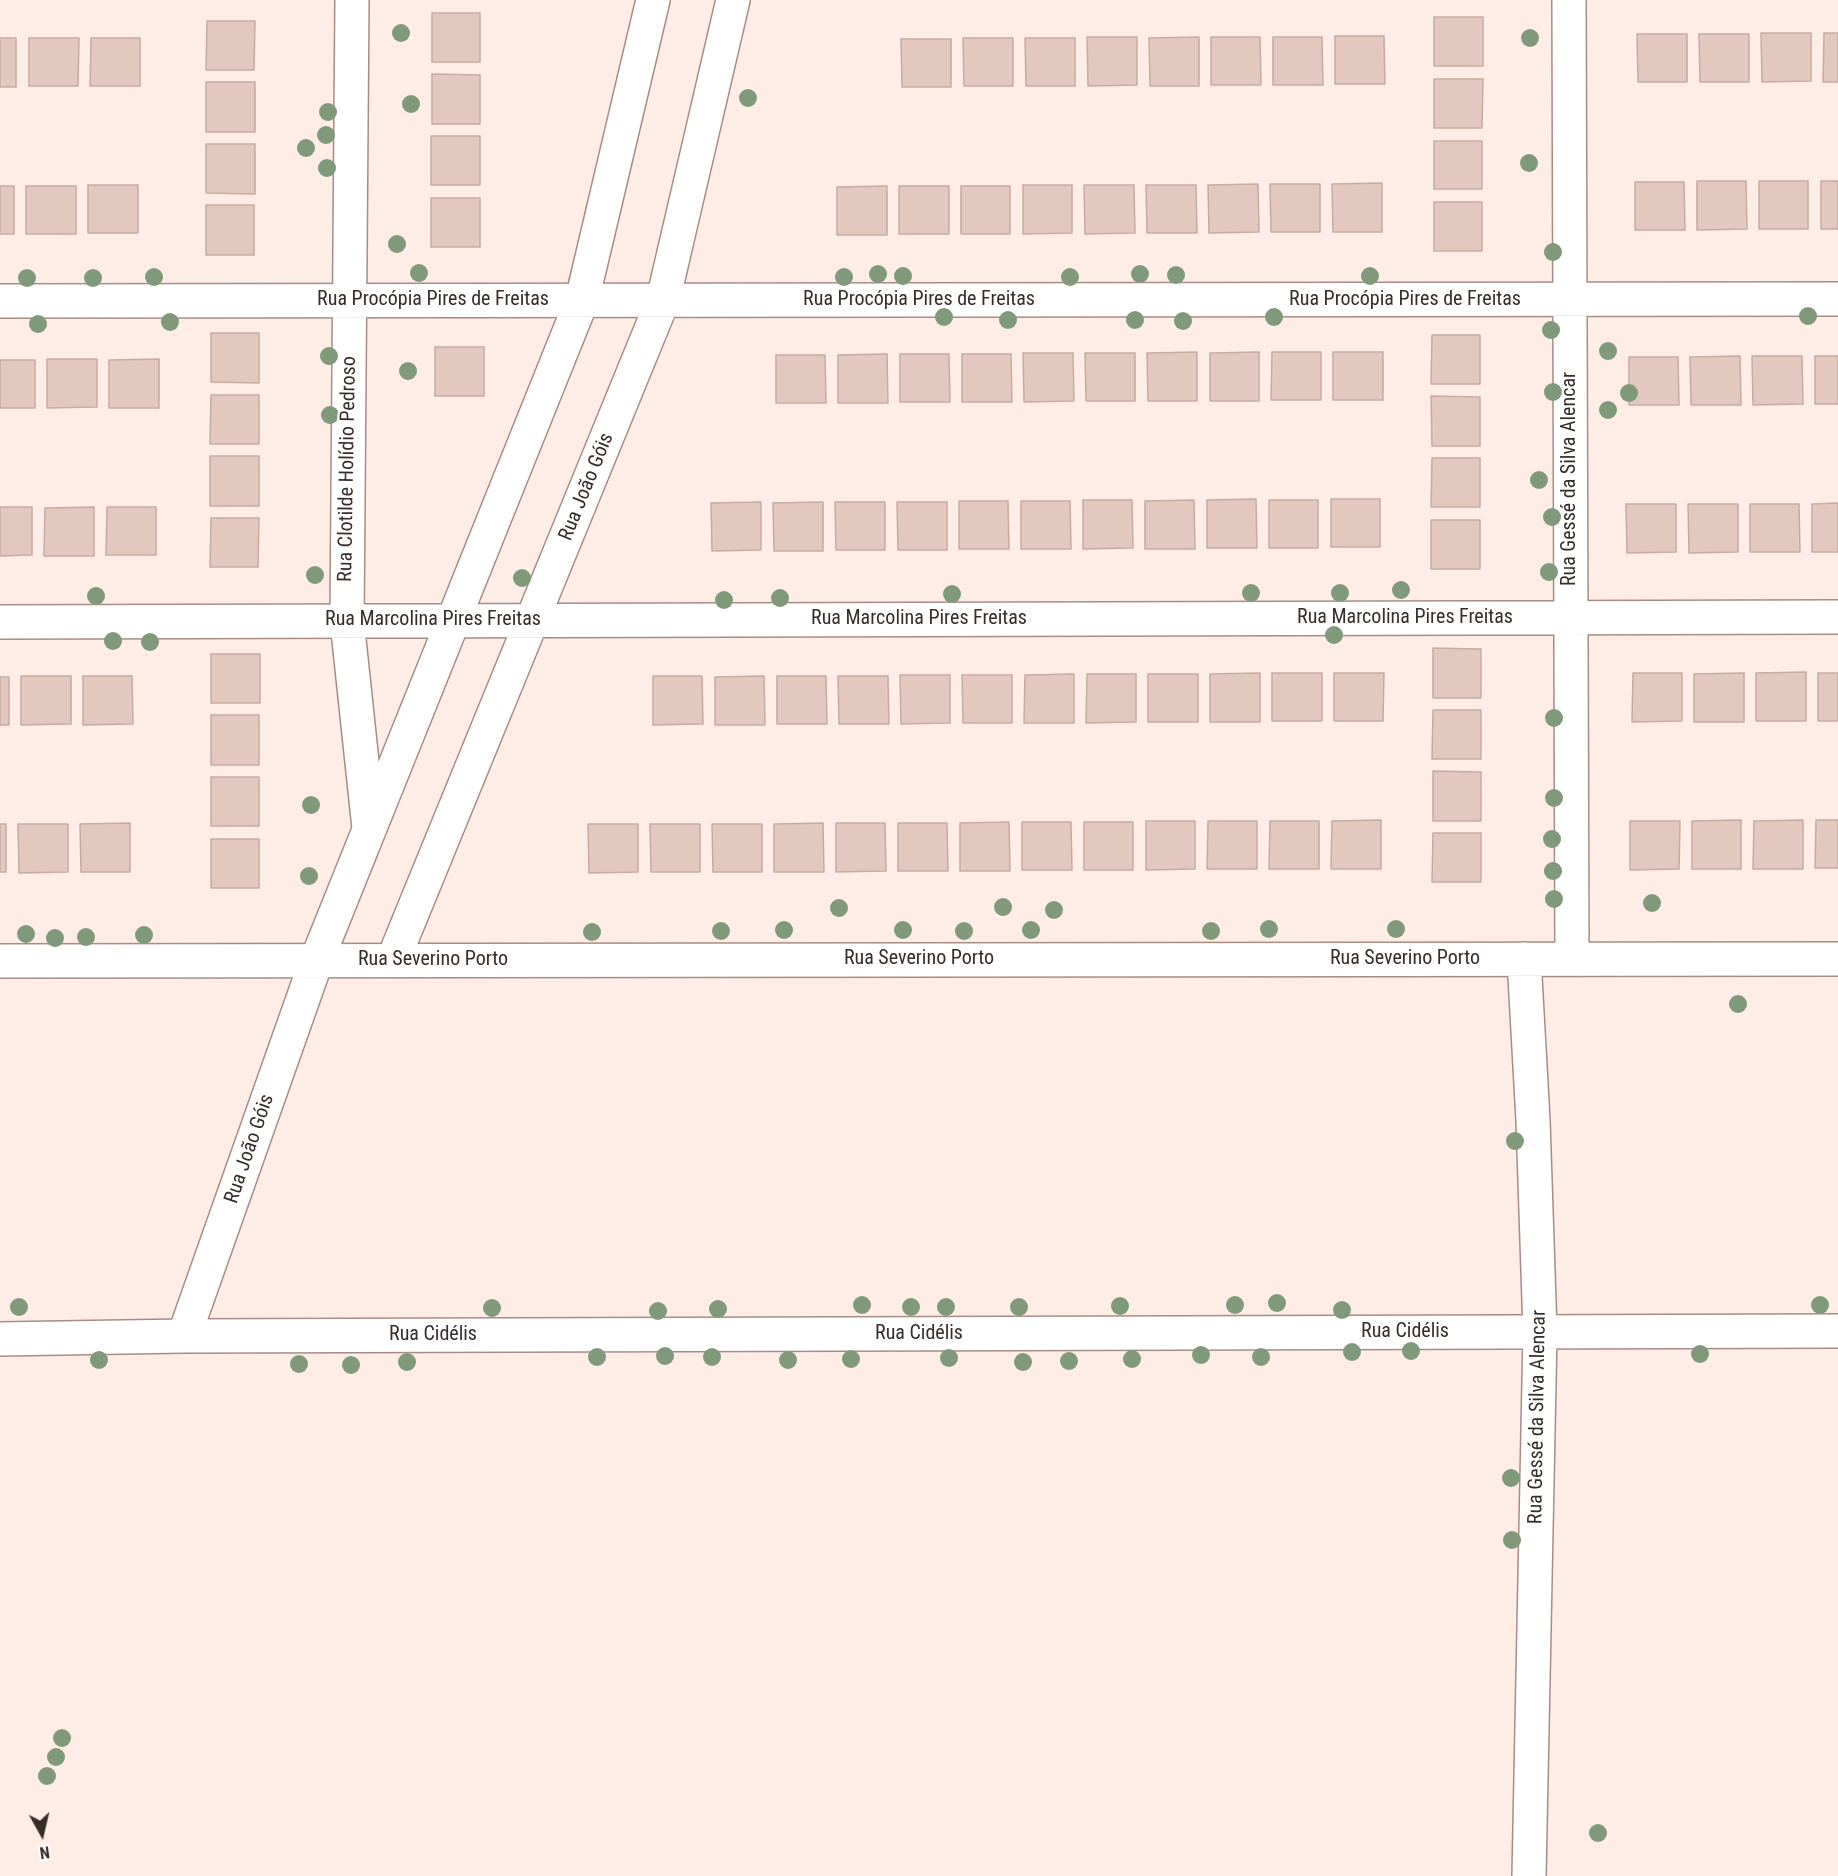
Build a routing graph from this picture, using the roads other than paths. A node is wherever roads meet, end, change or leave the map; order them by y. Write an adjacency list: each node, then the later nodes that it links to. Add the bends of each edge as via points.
1 (352, 0): 7 (street, Rua Clotilde Holídio Pedroso)
2 (652, 0): 8 (street)
3 (733, 0): 9 (street, Rua João Góis)
4 (1569, 0): 5 (street, Rua Gessé da Silva Alencar)
5 (1570, 299): 6 (street, Rua Procópia Pires de Freitas); 9 (street, Rua Procópia Pires de Freitas); 11 (street, Rua Gessé da Silva Alencar)
6 (1838, 299)
7 (350, 300): 8 (street, Rua Procópia Pires de Freitas); 10 (street, Rua Procópia Pires de Freitas); 14 (street, Rua Clotilde Holídio Pedroso)
8 (582, 300): 9 (street, Rua Procópia Pires de Freitas); 15 (street)
9 (663, 300): 13 (street, Rua João Góis)
10 (0, 301)
11 (1570, 617): 12 (street, Rua Marcolina Pires Freitas); 13 (street, Rua Marcolina Pires Freitas); 20 (street, Rua Gessé da Silva Alencar)
12 (1838, 617)
13 (532, 620): 15 (street, Rua Marcolina Pires Freitas); 21 (street, Rua João Góis)
14 (347, 621): 15 (street, Rua Marcolina Pires Freitas); 16 (street, Rua Marcolina Pires Freitas); 17 (street, Rua Clotilde Holídio Pedroso)
15 (453, 621): 17 (street)
16 (0, 622)
17 (369, 832): 23 (street, Rua Clotilde Holídio Pedroso)
18 (1838, 958): 20 (street, Rua Severino Porto)
19 (1524, 959): 20 (street, Rua Severino Porto); 21 (street, Rua Severino Porto); 25 (street, Rua Gessé da Silva Alencar)
20 (1572, 959)
21 (393, 960): 23 (street, Rua Severino Porto)
22 (0, 961): 23 (street, Rua Severino Porto)
23 (316, 962): 26 (street, Rua João Góis)
24 (1838, 1331): 25 (street, Rua Cidélis)
25 (1540, 1332): 26 (street, Rua Cidélis); 28 (street, Rua Gessé da Silva Alencar)
26 (184, 1336): 27 (street, Rua Cidélis)
27 (0, 1339)
28 (1529, 1876)

